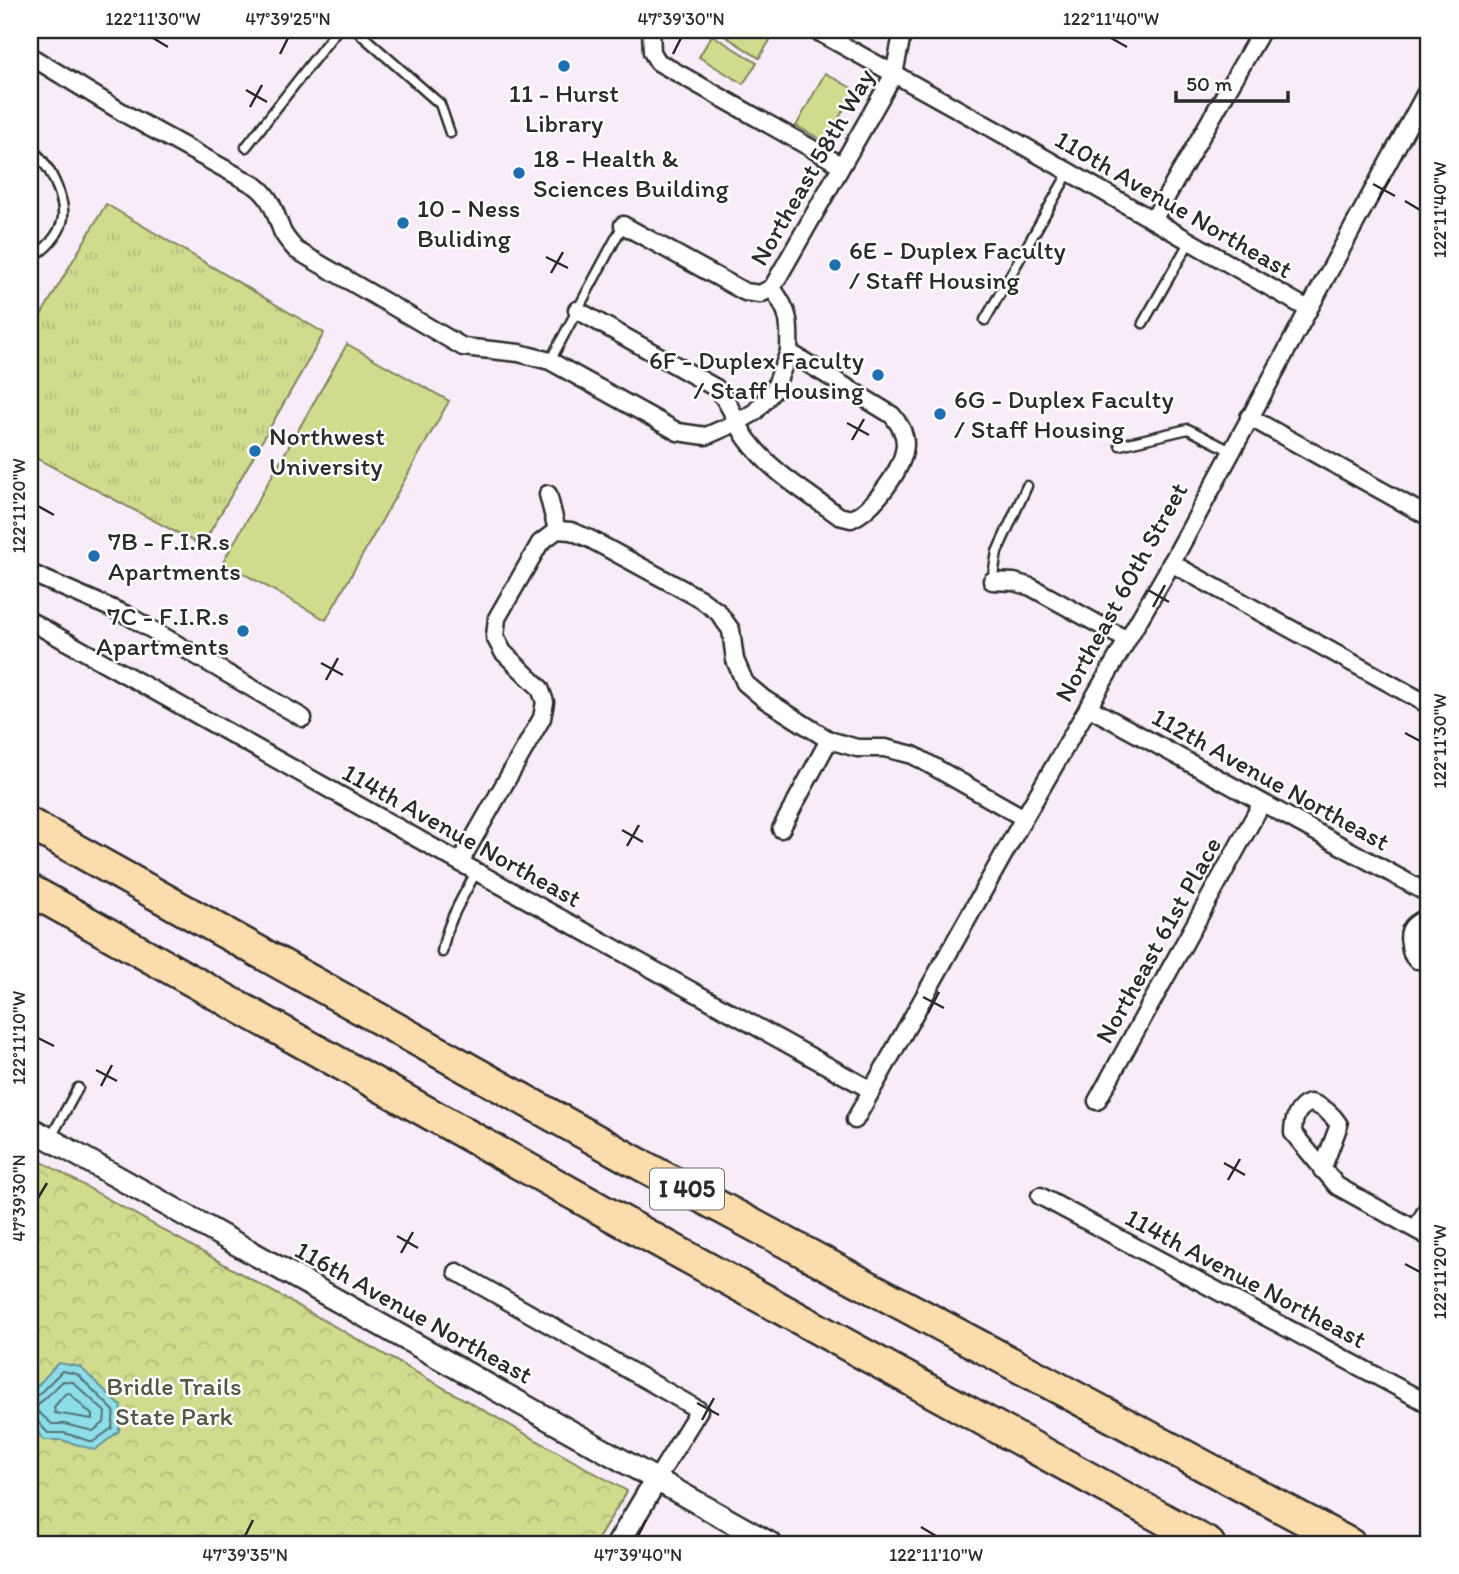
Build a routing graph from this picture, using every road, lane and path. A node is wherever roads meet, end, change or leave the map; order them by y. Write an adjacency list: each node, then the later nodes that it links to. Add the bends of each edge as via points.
1 (337, 30): 11 (lane)
2 (356, 30): 10 (lane, via 440,104)
3 (651, 30): 13 (street, via 657,62)
4 (815, 30): 8 (street, 110th Avenue Northeast)
5 (903, 30): 8 (street, Northeast 58th Way)
6 (1262, 30): 15 (street)
7 (30, 56): 25 (street, via 256,186 266,194 283,234 296,250 463,346)
8 (894, 74): 13 (street, Northeast 58th Way); 14 (street, 110th Avenue Northeast)
9 (1429, 87): 20 (street, Northeast 60th Street)
10 (450, 134)
11 (246, 147)
12 (30, 149): 18 (lane, via 51,173 63,207 56,234 41,252)
13 (841, 165): 19 (street, Northeast 58th Way)
14 (1069, 172): 15 (street, 110th Avenue Northeast); 22 (lane)
15 (1153, 220): 17 (street, 110th Avenue Northeast)
16 (623, 225): 19 (street, via 745,292 760,294); 21 (lane)
17 (1190, 241): 20 (street, 110th Avenue Northeast); 23 (lane)
18 (30, 253)
19 (772, 288): 24 (street, via 785,306)
20 (1308, 309): 26 (street, Northeast 60th Street)
21 (577, 310): 25 (lane); 27 (street, via 716,388)
22 (985, 320)
23 (1143, 323)
24 (789, 352): 27 (street, via 774,390 755,412); 27 (street, via 892,415 902,427 901,462 890,481 864,514 851,519 839,516 765,461)
25 (550, 361): 27 (street, via 678,432 706,436)
26 (1249, 417): 29 (street, Northeast 60th Street); 32 (street)
27 (738, 422)
28 (1120, 445): 29 (lane, via 1188,429)
29 (1231, 451): 34 (street, Northeast 60th Street)
30 (1027, 486): 36 (lane, via 998,552)
31 (548, 494): 33 (street)
32 (1429, 517)
33 (557, 530): 42 (street, via 590,539 718,612 732,630 745,683); 47 (street, via 540,543 497,618 495,637 503,652 540,688 545,702 542,718)
34 (1171, 563): 38 (street, Northeast 60th Street); 39 (street)
35 (30, 573): 41 (street, via 127,615)
36 (992, 581): 38 (street, via 1031,587)
37 (30, 621): 47 (street, 114th Avenue Northeast)
38 (1127, 640): 40 (street, Northeast 60th Street)
39 (1429, 705)
40 (1088, 707): 43 (street, 112th Avenue Northeast); 44 (street, Northeast 60th Street)
41 (303, 718)
42 (829, 740): 44 (street, via 913,755); 46 (street)
43 (1262, 803): 50 (street, 112th Avenue Northeast); 56 (street, Northeast 61st Place)
44 (1024, 818): 55 (street, Northeast 60th Street)
45 (30, 824): 70 (highway, I 405, via 632,1160)
46 (781, 829)
47 (460, 862): 48 (street, 114th Avenue Northeast)
48 (476, 872): 52 (lane, via 453,912); 55 (street, 114th Avenue Northeast)
49 (30, 890): 69 (highway, I 405)
50 (1429, 894)
51 (1429, 916): 53 (street, via 1409,930 1408,937 1412,955)
52 (442, 951)
53 (1429, 960)
54 (78, 1088): 59 (lane)
55 (871, 1090): 57 (street, Northeast 60th Street)
56 (1097, 1101)
57 (855, 1120)
58 (30, 1128): 59 (street, 116th Avenue Northeast)
59 (49, 1139): 66 (street, 116th Avenue Northeast)
60 (1322, 1170): 63 (street, via 1337,1186)
61 (1040, 1196): 65 (street, 114th Avenue Northeast)
62 (1429, 1206): 63 (street)
63 (1423, 1233)
64 (457, 1272): 66 (street, via 699,1410)
65 (1429, 1404)
66 (656, 1480): 67 (street); 68 (street, 116th Avenue Northeast)
67 (618, 1544)
68 (771, 1544)
69 (1209, 1544)
70 (1350, 1544)

